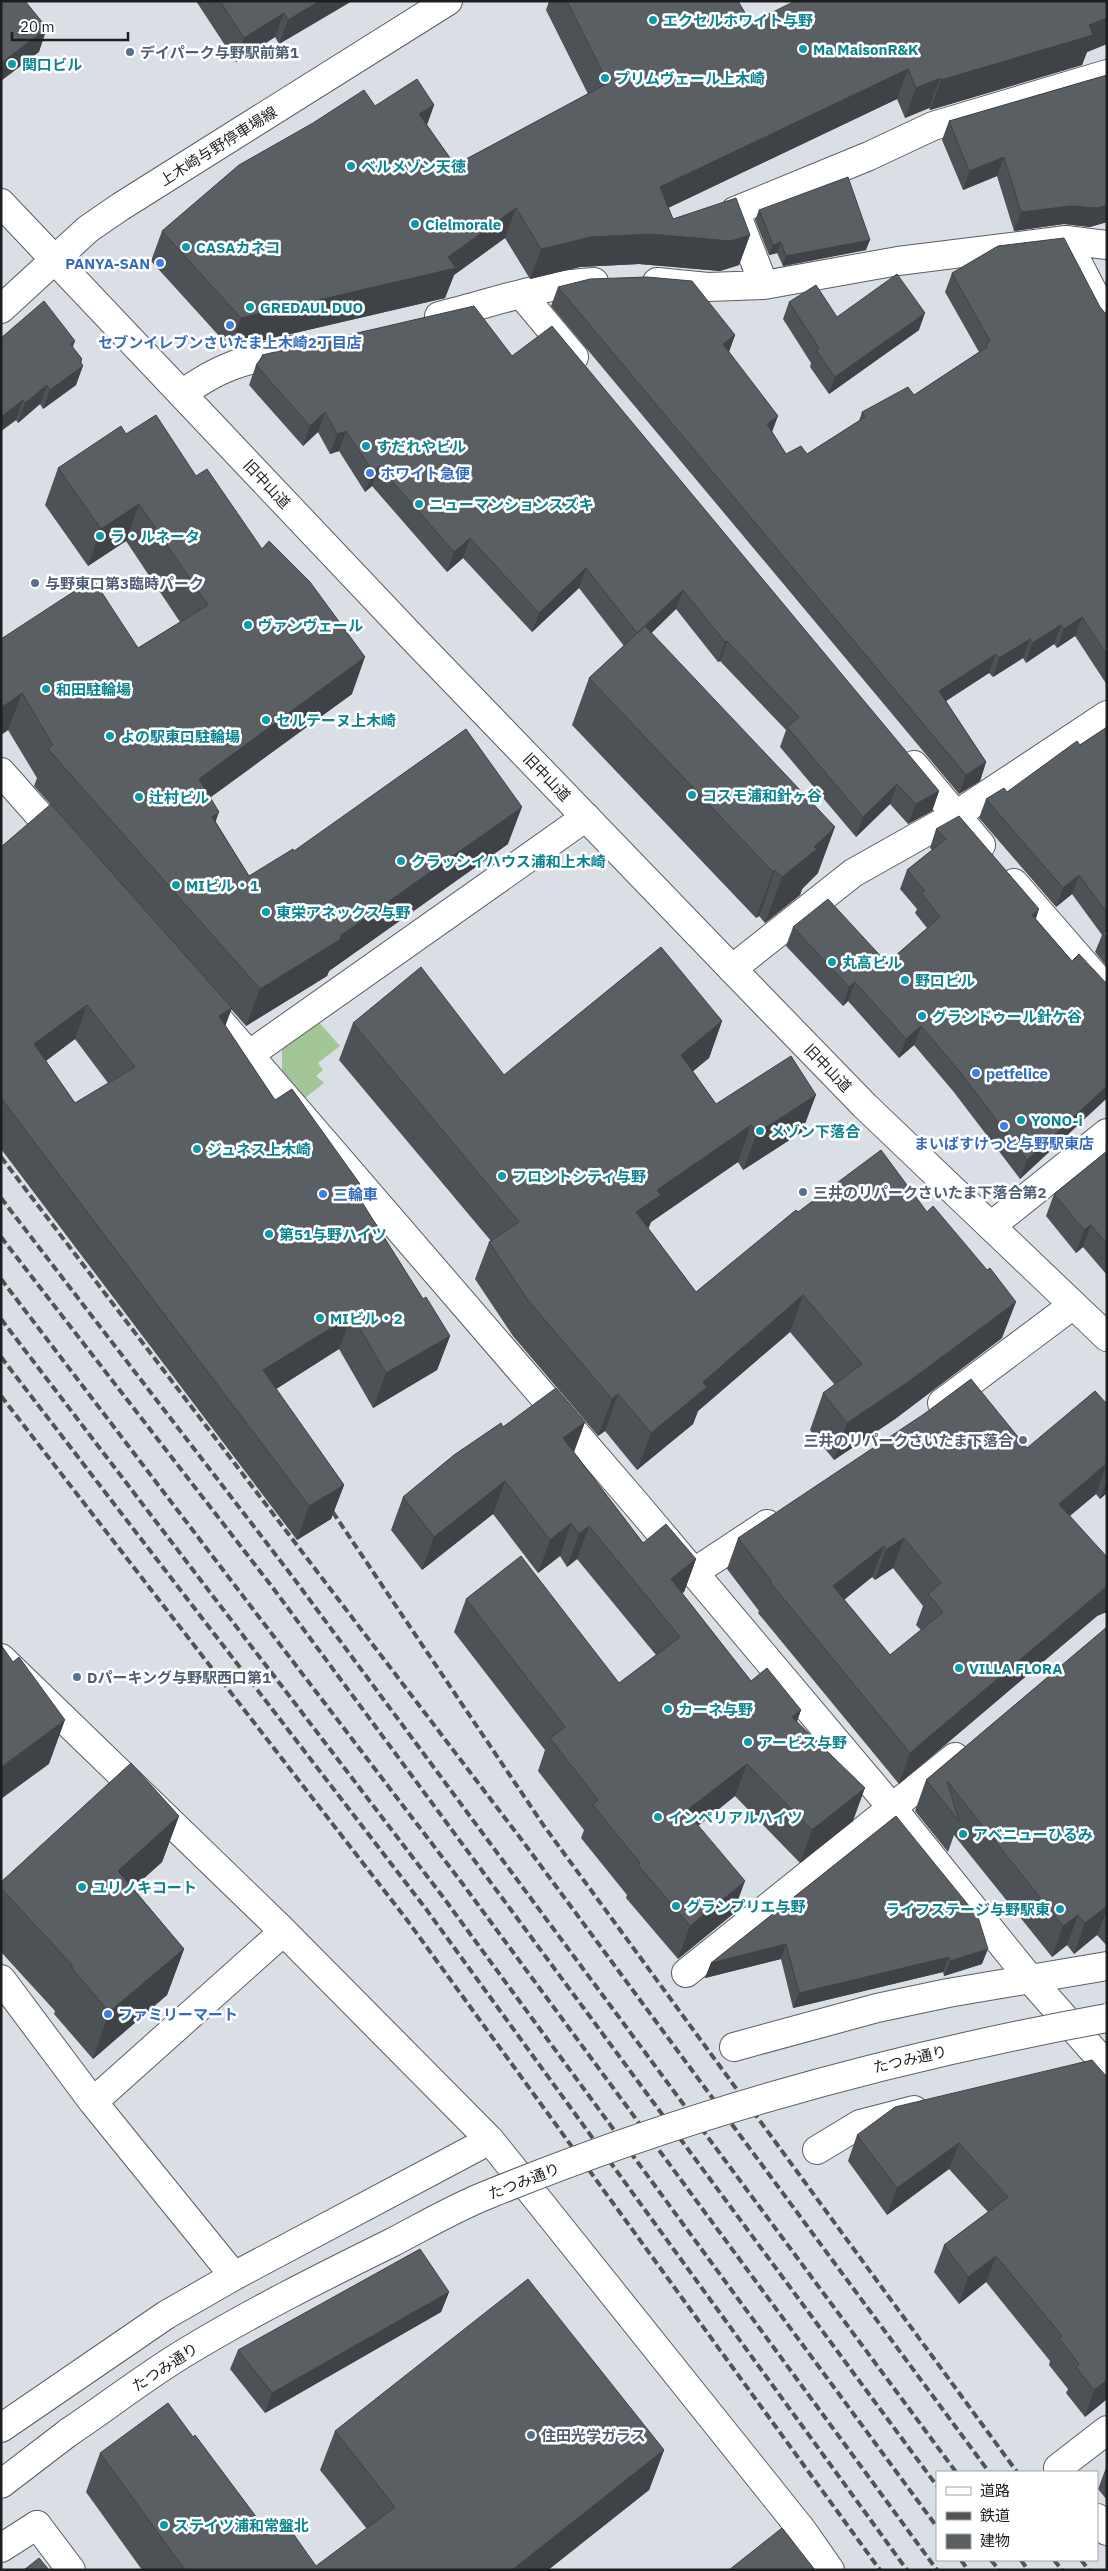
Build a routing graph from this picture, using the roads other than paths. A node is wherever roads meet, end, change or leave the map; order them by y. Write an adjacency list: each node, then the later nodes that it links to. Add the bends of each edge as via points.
1 (448, 1): 6 (street, 上木崎与野停車場線, via 120,206)
2 (1107, 74): 7 (street, via 933,126 870,156 735,211)
3 (1, 203): 6 (street, 旧中山道)
4 (1066, 240): 5 (street); 7 (street, via 898,262); 10 (street)
5 (1107, 245)
6 (55, 259): 9 (street, 上木崎与野停車場線); 14 (street, 旧中山道)
7 (764, 285): 8 (street, via 708,287 626,281 581,283)
8 (522, 295): 11 (street); 13 (street)
9 (1, 309)
10 (1107, 319)
11 (410, 323)
12 (323, 343): 14 (street, via 235,362 210,374)
13 (592, 379)
14 (182, 394): 19 (street, 旧中山道)
15 (1107, 715): 18 (street)
16 (898, 746): 18 (street)
17 (1, 772): 20 (street)
18 (956, 815): 21 (street, via 853,873); 23 (street)
19 (586, 817): 21 (street, 旧中山道); 24 (street)
20 (78, 859)
21 (732, 969): 26 (street, 旧中山道, via 865,1106)
22 (184, 979): 24 (street)
23 (1107, 990)
24 (250, 1054): 31 (street)
25 (1107, 1133): 26 (street)
26 (991, 1226): 27 (street, 旧中山道)
27 (1073, 1305): 28 (street, 旧中山道); 29 (street)
28 (1107, 1337)
29 (920, 1420)
30 (791, 1508): 31 (street)
31 (693, 1573): 34 (street)
32 (1, 1658): 35 (street)
33 (976, 1740): 34 (street)
34 (893, 1809): 37 (street); 39 (street)
35 (283, 1932): 44 (street); 46 (street)
36 (1107, 1966): 39 (street)
37 (686, 1973)
38 (1, 1979): 44 (street)
39 (1030, 1979): 41 (street, via 878,2008); 42 (street)
40 (1107, 2018): 52 (street, たつみ通り, bridge, via 904,2060 781,2092 644,2135 484,2196 348,2264 185,2352 69,2432)
41 (734, 2047)
42 (1106, 2064): 43 (street)
43 (1078, 2070)
44 (93, 2102): 48 (street)
45 (937, 2104): 47 (street, via 860,2124)
46 (490, 2140): 48 (street); 57 (street)
47 (817, 2150)
48 (234, 2276): 49 (street, via 166,2315)
49 (1, 2428)
50 (1107, 2430): 51 (street, via 1058,2468)
51 (1060, 2471)
52 (1, 2484)
53 (1098, 2519): 54 (street)
54 (1107, 2531)
55 (1, 2548): 56 (street, via 37,2524)
56 (71, 2570)
57 (830, 2570)

